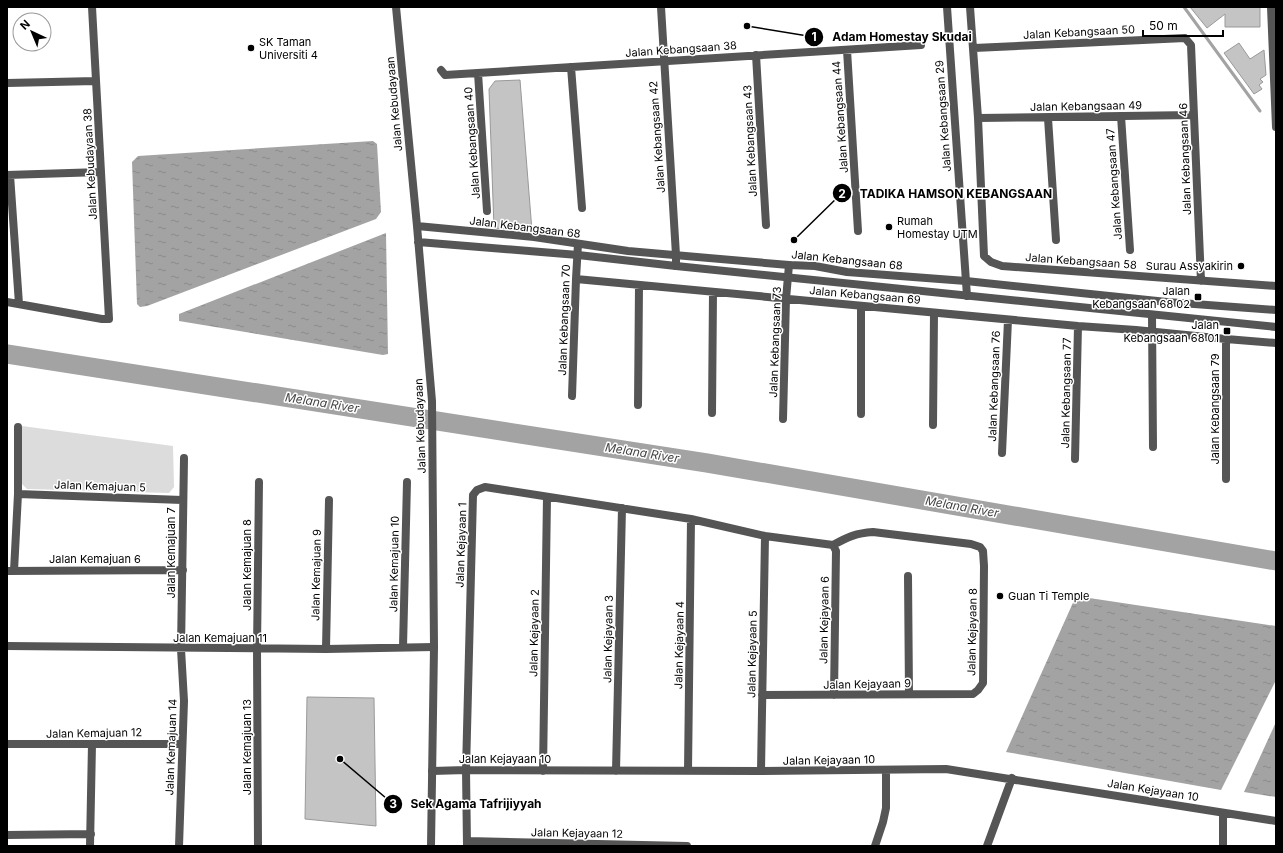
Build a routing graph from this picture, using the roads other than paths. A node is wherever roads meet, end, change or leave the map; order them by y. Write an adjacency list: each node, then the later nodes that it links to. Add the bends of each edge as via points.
1 (92, 7): 16 (street, Jalan Kebudayaan 38)
2 (396, 7): 29 (street, Jalan Kebudayaan)
3 (661, 7): 12 (street, Jalan Kebangsaan 42)
4 (947, 7): 42 (street, Jalan Kebangsaan 29)
5 (970, 7): 9 (street)
6 (1272, 7): 18 (street)
7 (1185, 38): 9 (street, Jalan Kebangsaan 50); 19 (street, Jalan Kebangsaan 46, via 1192,45)
8 (921, 45): 10 (street, Jalan Kebangsaan 38)
9 (974, 48): 21 (street)
10 (847, 50): 11 (street, Jalan Kebangsaan 38); 30 (street, Jalan Kebangsaan 44)
11 (756, 56): 12 (street, Jalan Kebangsaan 38); 28 (street, Jalan Kebangsaan 43)
12 (663, 61): 13 (street, Jalan Kebangsaan 38); 36 (street, Jalan Kebangsaan 42)
13 (571, 67): 15 (street, Jalan Kebangsaan 38); 26 (street)
14 (442, 72): 15 (street, Jalan Kebangsaan 38, via 445,75)
15 (478, 73): 27 (street, Jalan Kebangsaan 40)
16 (96, 81): 17 (street); 24 (street, Jalan Kebudayaan 38)
17 (7, 83)
18 (1276, 106): 23 (street)
19 (1194, 115): 20 (street, Jalan Kebangsaan 49); 41 (street, Jalan Kebangsaan 46)
20 (1121, 116): 22 (street, Jalan Kebangsaan 49); 34 (street, Jalan Kebangsaan 47)
21 (978, 118): 22 (street, Jalan Kebangsaan 49); 41 (street, Jalan Kebangsaan 58, via 984,256 991,262 1002,266)
22 (1048, 118): 31 (street)
23 (1276, 127)
24 (101, 172): 25 (street); 49 (street, Jalan Kebudayaan 38, via 109,319)
25 (9, 175): 49 (street)
26 (582, 208)
27 (487, 211)
28 (766, 225)
29 (417, 226): 32 (street, Jalan Kebudayaan); 33 (street, Jalan Kebangsaan 68, via 534,237)
30 (858, 231)
31 (1056, 240)
32 (418, 242): 35 (street, Jalan Kebangsaan 68); 87 (street, Jalan Kebudayaan, via 432,402)
33 (578, 244): 35 (street, Jalan Kebangsaan 70); 36 (street, Jalan Kebangsaan 68)
34 (1130, 250)
35 (578, 255): 38 (street, Jalan Kebangsaan 68); 40 (street, Jalan Kebangsaan 70)
36 (676, 256): 37 (street, Jalan Kebangsaan 68); 38 (street, Jalan Kebangsaan 42)
37 (789, 265): 39 (street, Jalan Kebangsaan 73); 42 (street, Jalan Kebangsaan 68)
38 (676, 266): 39 (street, Jalan Kebangsaan 68)
39 (788, 277): 46 (street, Jalan Kebangsaan 68); 47 (street, Jalan Kebangsaan 73)
40 (576, 279): 43 (street, Jalan Kebangsaan 69); 60 (street, Jalan Kebangsaan 70)
41 (1201, 281): 44 (street, Jalan Kebangsaan 58)
42 (966, 282): 46 (street, Jalan Kebangsaan 29); 51 (street, Jalan Kebangsaan 68)
43 (639, 286): 45 (street, Jalan Kebangsaan 69); 61 (street)
44 (1276, 286)
45 (713, 292): 47 (street, Jalan Kebangsaan 69); 62 (street)
46 (967, 296): 53 (street, Jalan Kebangsaan 68)
47 (786, 299): 50 (street, Jalan Kebangsaan 69); 64 (street, Jalan Kebangsaan 73)
48 (7, 302): 49 (street)
49 (19, 304)
50 (861, 306): 52 (street, Jalan Kebangsaan 69); 63 (street)
51 (1276, 310)
52 (934, 313): 54 (street, Jalan Kebangsaan 69); 65 (street)
53 (1152, 315): 56 (street, Jalan Kebangsaan 68); 57 (street)
54 (1008, 320): 55 (street, Jalan Kebangsaan 69); 68 (street, Jalan Kebangsaan 76)
55 (1078, 326): 57 (street, Jalan Kebangsaan 69); 70 (street, Jalan Kebangsaan 77)
56 (1276, 327)
57 (1152, 331): 58 (street, Jalan Kebangsaan 69); 67 (street)
58 (1226, 339): 59 (street, Jalan Kebangsaan 69); 71 (street, Jalan Kebangsaan 79)
59 (1276, 343)
60 (572, 396)
61 (638, 405)
62 (712, 413)
63 (861, 414)
64 (783, 419)
65 (933, 426)
66 (18, 427): 74 (street)
67 (1153, 447)
68 (1002, 454)
69 (184, 458): 76 (street, Jalan Kemajuan 7)
70 (1075, 459)
71 (1226, 479)
72 (259, 482): 89 (street, Jalan Kemajuan 8)
73 (407, 482): 86 (street, Jalan Kemajuan 10)
74 (18, 494): 76 (street, Jalan Kemajuan 5); 83 (street)
75 (547, 497): 78 (street, Jalan Kejayaan 1); 98 (street, Jalan Kejayaan 1, via 485,487 477,490 473,496); 99 (street, Jalan Kejayaan 2)
76 (182, 500): 82 (street, Jalan Kemajuan 7)
77 (329, 500): 90 (street, Jalan Kemajuan 9)
78 (622, 508): 79 (street, Jalan Kejayaan 1); 102 (street, Jalan Kejayaan 3)
79 (691, 519): 80 (street, Jalan Kejayaan 1); 103 (street, Jalan Kejayaan 4)
80 (765, 536): 81 (street); 93 (street, Jalan Kejayaan 5)
81 (833, 546): 92 (street, Jalan Kejayaan 8, via 851,535 873,532 980,547 984,566 983,683); 94 (street, Jalan Kejayaan 6, via 836,551)
82 (182, 570): 83 (street, Jalan Kemajuan 6); 88 (street, Jalan Kemajuan 7)
83 (11, 571)
84 (908, 576): 91 (street)
85 (7, 646): 88 (street, Jalan Kemajuan 11)
86 (403, 647): 87 (street, Jalan Kemajuan 11); 90 (street, Jalan Kemajuan 11)
87 (434, 647): 101 (street, Jalan Kebudayaan)
88 (181, 649): 89 (street, Jalan Kemajuan 11); 97 (street, Jalan Kemajuan 14, via 184,701)
89 (257, 649): 90 (street, Jalan Kemajuan 11); 113 (street, Jalan Kemajuan 13)
90 (326, 649)
91 (908, 694): 92 (street, Jalan Kejayaan 9); 94 (street, Jalan Kejayaan 9)
92 (973, 694)
93 (762, 696): 94 (street, Jalan Kejayaan 9); 104 (street, Jalan Kejayaan 5)
94 (834, 696)
95 (7, 744): 96 (street, Jalan Kemajuan 12)
96 (92, 744): 97 (street, Jalan Kemajuan 12); 109 (street)
97 (182, 744): 112 (street, Jalan Kemajuan 14)
98 (466, 770): 99 (street, Jalan Kejayaan 10); 101 (street, Jalan Kejayaan 10); 110 (street)
99 (543, 770): 102 (street, Jalan Kejayaan 10)
100 (886, 770): 104 (street, Jalan Kejayaan 10); 105 (street, Jalan Kejayaan 10, via 946,769); 116 (street, via 886,808)
101 (432, 771): 114 (street, Jalan Kebudayaan)
102 (616, 771): 103 (street, Jalan Kejayaan 10)
103 (688, 771): 104 (street, Jalan Kejayaan 10)
104 (761, 772)
105 (1012, 778): 106 (street, Jalan Kejayaan 10); 117 (street)
106 (1223, 813): 107 (street, Jalan Kejayaan 10); 118 (street)
107 (1276, 821)
108 (7, 834): 109 (street)
109 (91, 834): 111 (street)
110 (467, 844): 115 (street, Jalan Kejayaan 12)
111 (90, 846)
112 (179, 846)
113 (258, 846)
114 (431, 846)
115 (687, 846)
116 (875, 846)
117 (987, 846)
118 (1223, 846)

